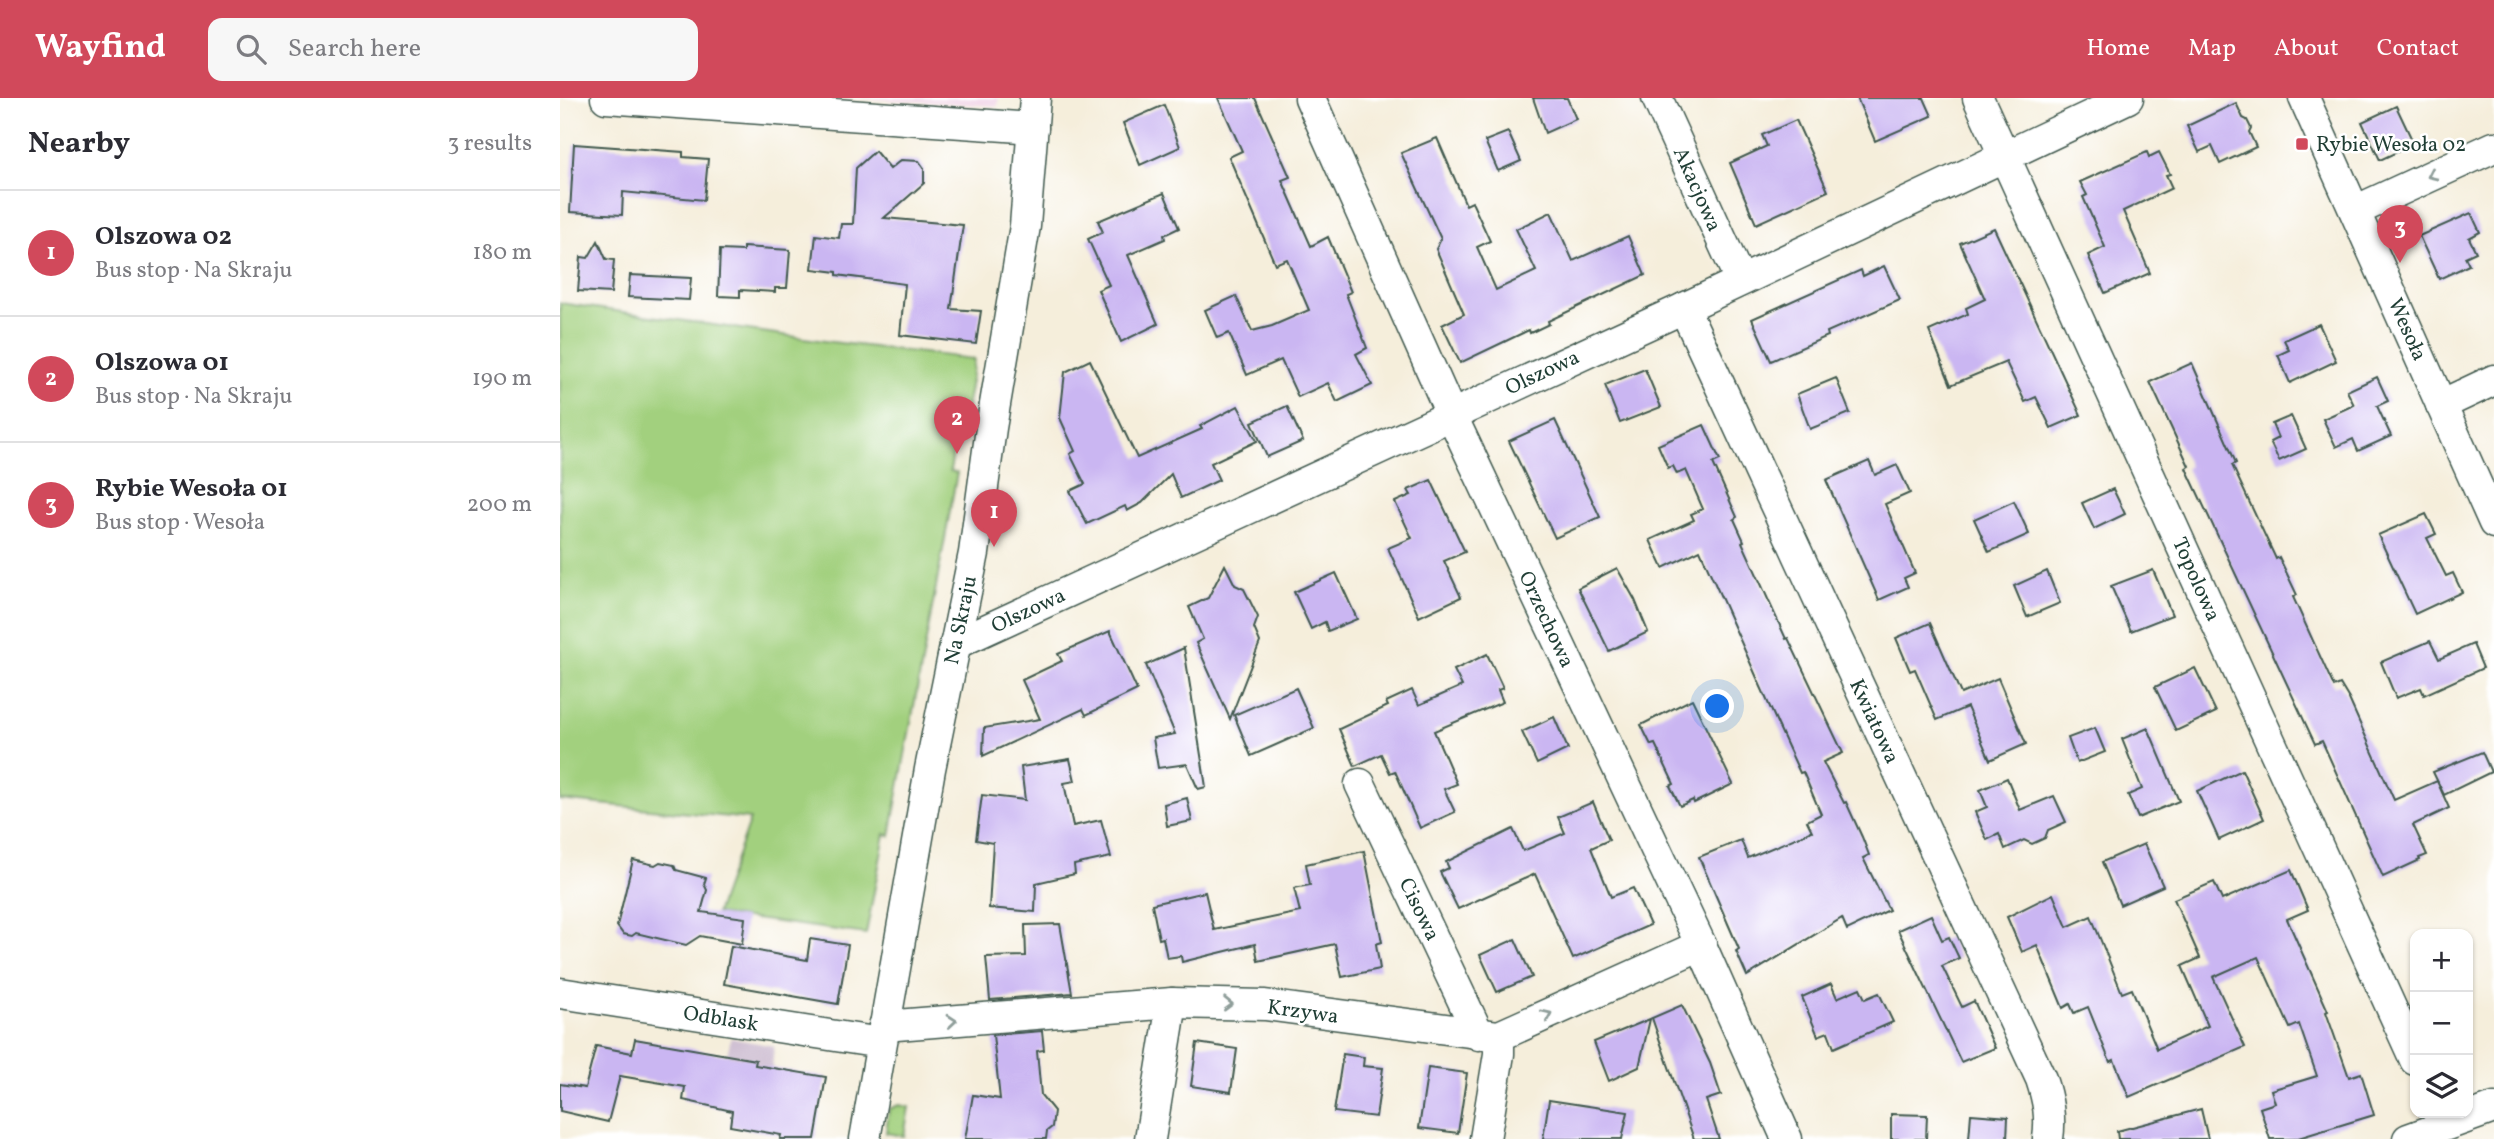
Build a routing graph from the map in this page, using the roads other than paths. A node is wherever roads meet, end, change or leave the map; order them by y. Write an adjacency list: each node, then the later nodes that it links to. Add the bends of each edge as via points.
1 (606, 98): 8 (street)
2 (1035, 98): 8 (street, Na Skraju)
3 (1310, 98): 16 (street, Orzechowa)
4 (1657, 98): 12 (street, Akacjowa)
5 (1978, 98): 10 (street, Topolowa)
6 (2128, 98): 10 (street, Olszowa)
7 (2304, 98): 11 (street, Wesoła)
8 (1033, 128): 18 (street, Na Skraju, via 1019,269)
9 (2494, 147): 11 (street, one-way to 11)
10 (2005, 156): 12 (street, Olszowa); 25 (street, Topolowa)
11 (2355, 211): 15 (street, Wesoła)
12 (1740, 280): 13 (street, Olszowa)
13 (1684, 307): 16 (street, Olszowa); 32 (street, Kwiatowa, via 2041,1079 2051,1121)
14 (2494, 380): 15 (street)
15 (2441, 405): 17 (street, Wesoła)
16 (1451, 414): 18 (street, Olszowa); 20 (street, Orzechowa)
17 (2494, 523)
18 (955, 643): 23 (street, Na Skraju)
19 (1360, 784): 24 (street, Cisowa)
20 (1701, 945): 24 (street, one-way to 20); 31 (street, Orzechowa)
21 (560, 993): 23 (street, Odblask)
22 (1172, 1003): 23 (street, Krzywa, one-way to 22); 24 (street, Krzywa, one-way to 24, via 1265,1005); 29 (street)
23 (883, 1035): 28 (street, Na Skraju)
24 (1489, 1036): 30 (street, via 1499,1054)
25 (2413, 1055)
26 (2494, 1108): 27 (street)
27 (2442, 1120): 33 (street)
28 (865, 1139)
29 (1150, 1139)
30 (1485, 1139)
31 (1787, 1139)
32 (2048, 1139)
33 (2408, 1139)

